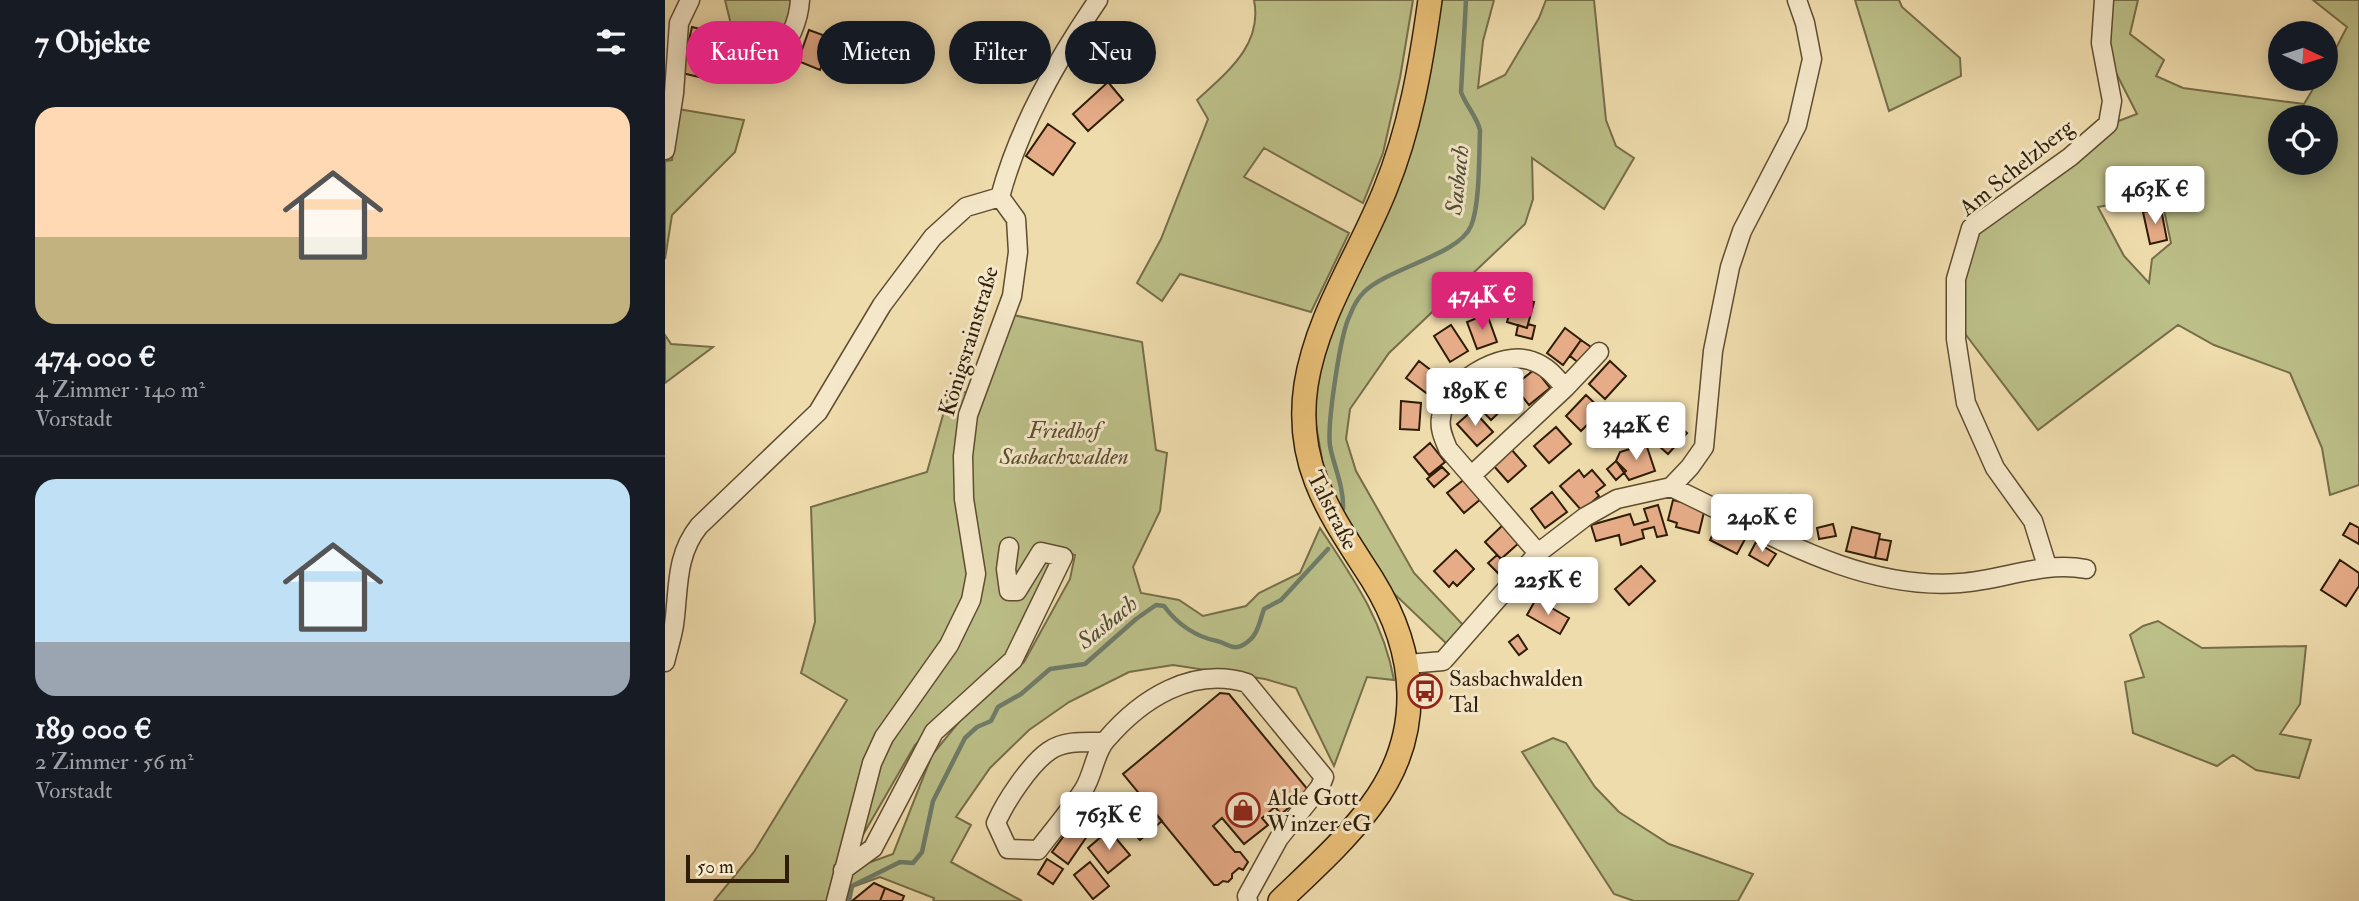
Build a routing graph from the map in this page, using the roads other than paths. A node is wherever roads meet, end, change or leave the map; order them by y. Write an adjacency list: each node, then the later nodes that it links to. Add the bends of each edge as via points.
1 (690, 0): 8 (street, via 680,23)
2 (800, 0): 7 (street)
3 (1098, 0): 9 (street, via 1027,121)
4 (1430, 0): 19 (main road, Talstraße, via 1402,145 1315,343 1303,413 1309,463 1319,492 1392,615)
5 (1797, 0): 13 (street, via 1812,59 1797,125 1742,231 1730,267 1713,351 1704,447)
6 (2104, 0): 16 (street, Am Schelzberg, via 2101,43 2112,100 2108,124 1971,228 1956,279 1956,339 1966,403 1995,468 2033,521)
7 (796, 21)
8 (665, 150)
9 (1000, 197): 18 (street, via 962,209 933,237 882,305 818,412 686,542); 21 (street, Königsrainstraße, via 1016,219 1018,252 1009,305 968,415 963,456 964,499 976,574 971,600 949,645 884,737 872,763)
10 (1599, 352): 11 (street)
11 (1565, 388): 12 (street); 12 (street, via 1549,369 1514,358 1493,361 1456,390 1440,416 1441,433 1448,449)
12 (1472, 475): 15 (street)
13 (1671, 487): 15 (street, via 1617,499 1584,517); 16 (street, via 1801,551 1862,574 1961,583)
14 (1009, 547): 21 (street, via 1009,591 1017,591 1041,552 1063,557 1013,660 935,732 873,848)
15 (1538, 553): 19 (street, via 1443,661)
16 (2047, 566): 17 (street)
17 (2086, 569)
18 (665, 662)
19 (1408, 664): 24 (main road, Talstraße, via 1408,719 1384,787 1360,821)
20 (1103, 742): 20 (street, via 1070,743 1049,751 1007,798 996,823 1007,849 1038,849 1085,788); 23 (street, via 1150,701 1184,681 1210,678 1247,683 1324,777 1279,838 1247,895)
21 (843, 870): 22 (street, Königsrainstraße)
22 (836, 901)
23 (1248, 901)
24 (1280, 901)

